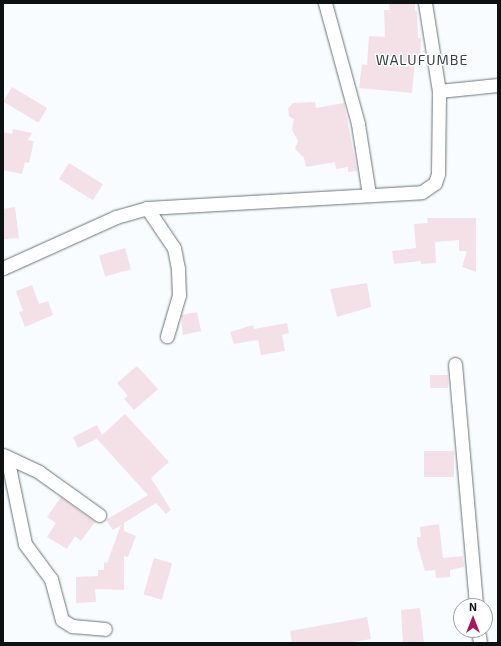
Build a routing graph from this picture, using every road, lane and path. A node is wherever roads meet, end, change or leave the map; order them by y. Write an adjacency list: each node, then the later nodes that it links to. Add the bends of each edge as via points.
1 (325, 3): 5 (street, via 358,124)
2 (425, 3): 4 (street)
3 (498, 85): 4 (street)
4 (439, 91): 5 (street, via 438,174 435,184 422,192)
5 (369, 194): 6 (street)
6 (147, 208): 7 (street, via 116,217); 8 (street, via 174,248 178,268 179,295)
7 (3, 268)
8 (167, 336)
9 (455, 364): 12 (street)
10 (5, 456): 11 (street, via 39,472); 13 (street, via 25,544 51,579 62,620 72,626)
11 (99, 515)
12 (475, 598)
13 (105, 629)

